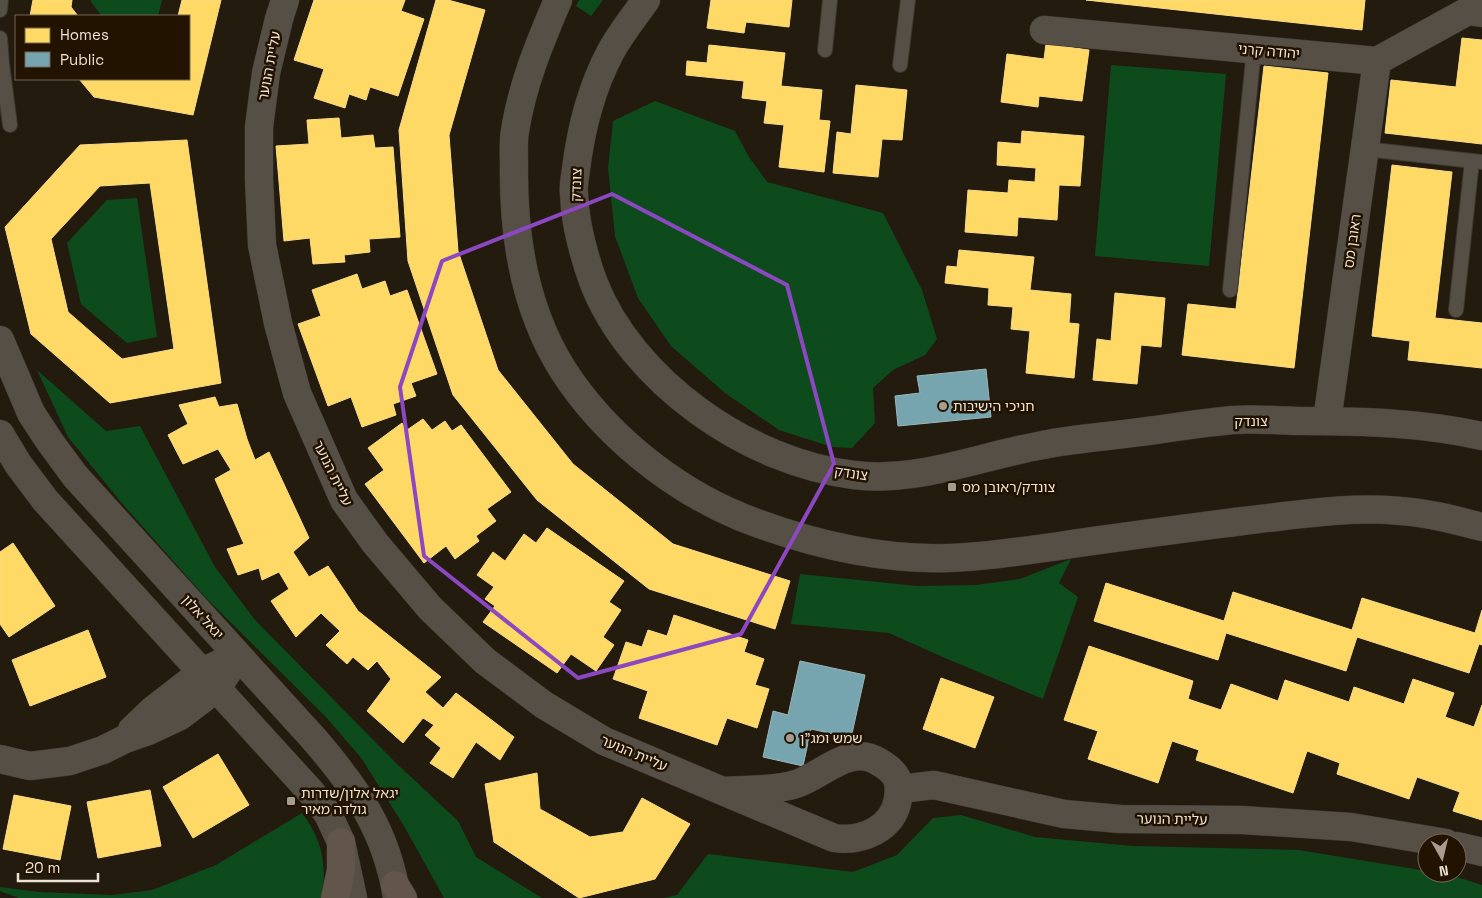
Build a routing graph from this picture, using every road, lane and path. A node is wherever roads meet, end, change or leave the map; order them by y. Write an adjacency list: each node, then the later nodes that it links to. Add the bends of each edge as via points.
1 (1, 0): 8 (lane)
2 (286, 0): 29 (street, עליית הנוער, via 278,19 266,73 259,127 262,245 297,394 344,500 374,542 430,608 485,661 544,705 604,742)
3 (558, 0): 24 (street, via 524,88 514,133 513,198 518,249 532,302 551,352 572,384 604,421 639,455 713,505 812,542 900,556 949,558 1327,510 1398,510)
4 (646, 0): 21 (street, צונדק, via 611,52 594,88 578,151 573,190 576,218 582,252 615,326 638,357 700,414 736,435 812,467 886,477 929,471 1042,445 1235,420)
5 (830, 0): 11 (lane)
6 (908, 0): 14 (lane)
7 (1473, 8): 13 (street)
8 (0, 10)
9 (1044, 30): 12 (street, יהודה קרני)
10 (0, 38): 15 (lane)
11 (825, 50)
12 (1254, 50): 13 (street, יהודה קרני); 18 (lane)
13 (1377, 61): 16 (street, ראובן מס)
14 (900, 66)
15 (10, 125)
16 (1365, 149): 17 (lane); 21 (street, ראובן מס)
17 (1477, 162): 19 (lane)
18 (1230, 290)
19 (1456, 310)
20 (0, 340): 25 (street, יגאל אלון, via 31,412 75,476)
21 (1327, 421): 23 (street, צונדק, via 1388,422)
22 (0, 434): 26 (street, via 46,500)
23 (1482, 436)
24 (1482, 527)
25 (238, 656): 26 (street); 34 (street, יגאל אלון, via 340,768 359,796 388,854)
26 (209, 680): 27 (street, via 153,710 124,739 103,750 70,760 30,766); 31 (street, via 311,792 328,814)
27 (0, 759)
28 (900, 789): 29 (street, עליית הנוער, via 887,766 863,756 842,760 796,784); 29 (street, עליית הנוער, via 894,813 887,823 863,837 848,840 834,838); 30 (street, עליית הנוער, via 934,785 1064,814 1351,827)
29 (724, 791)
30 (1417, 838)
31 (341, 842): 35 (main road, via 341,870); 36 (street)
32 (1467, 848): 33 (street)
33 (1482, 852)
34 (398, 894)
35 (335, 898)
36 (353, 898)

